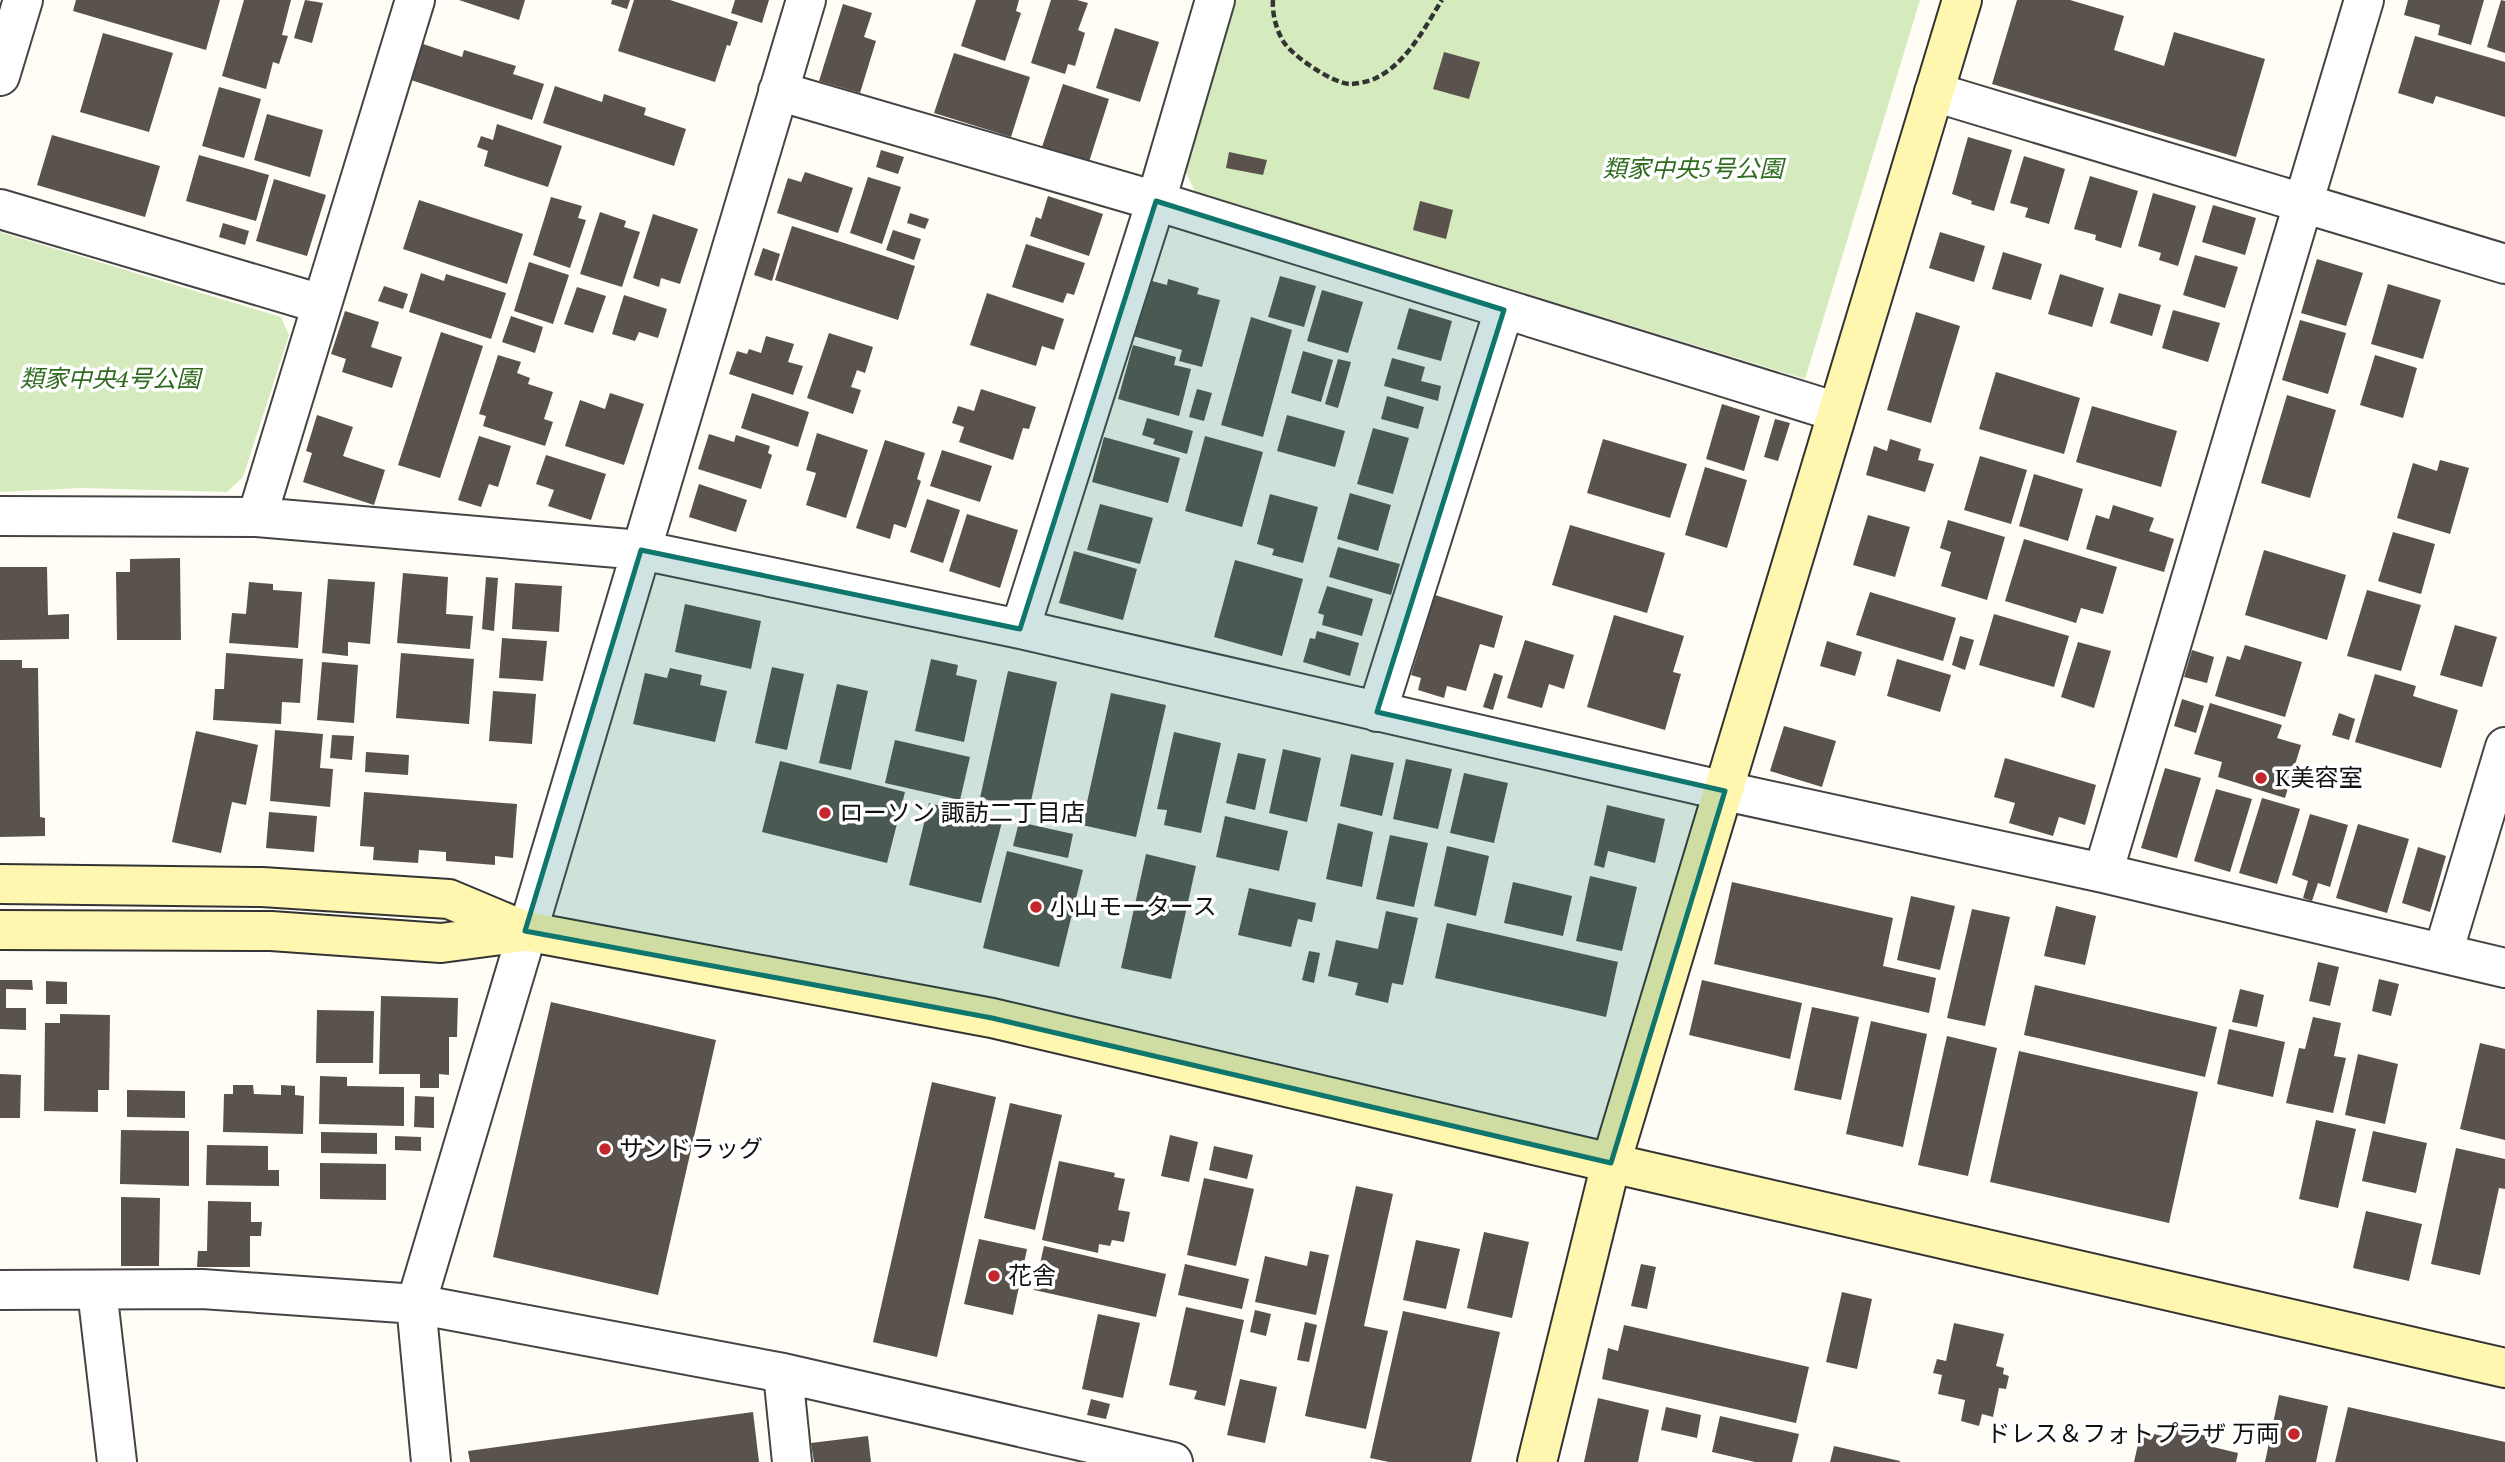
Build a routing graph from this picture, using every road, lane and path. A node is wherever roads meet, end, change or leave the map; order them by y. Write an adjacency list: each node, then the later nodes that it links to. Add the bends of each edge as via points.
1 (23, 0): 9 (street)
2 (415, 0): 16 (street)
3 (806, 0): 10 (street)
4 (1215, 0): 12 (street)
5 (1273, 0): 6 (path, via 1272,12 1283,43 1314,69 1349,84 1376,78 1400,61)
6 (1442, 0)
7 (1962, 0): 11 (street)
8 (2364, 0): 13 (street)
9 (0, 76)
10 (778, 91): 12 (street); 21 (street)
11 (1934, 92): 13 (street); 18 (street)
12 (1156, 201): 17 (street); 22 (street)
13 (2303, 203): 15 (street); 26 (street)
14 (0, 209): 16 (street)
15 (2505, 264)
16 (321, 304): 20 (street)
17 (1504, 310): 18 (street); 23 (street)
18 (1837, 412): 25 (street)
19 (0, 516): 20 (street)
20 (257, 517): 21 (street)
21 (641, 550): 22 (street); 29 (street)
22 (1020, 629): 23 (street)
23 (1377, 712): 25 (street)
24 (2505, 747): 30 (street)
25 (1725, 791): 26 (street); 32 (street)
26 (2103, 873): 30 (street)
27 (0, 884): 29 (street, via 262,887 449,900)
28 (0, 930): 29 (street, via 271,931 440,943)
29 (525, 932): 32 (street, via 992,1018); 35 (street)
30 (2443, 953): 31 (street)
31 (2505, 968)
32 (1611, 1164): 36 (street); 42 (street)
33 (0, 1290): 34 (street)
34 (97, 1290): 35 (street, via 202,1289); 39 (street)
35 (415, 1304): 37 (street); 40 (street)
36 (2505, 1368)
37 (783, 1373): 38 (street); 41 (street)
38 (1157, 1460)
39 (117, 1462)
40 (432, 1462)
41 (792, 1462)
42 (1537, 1462)

